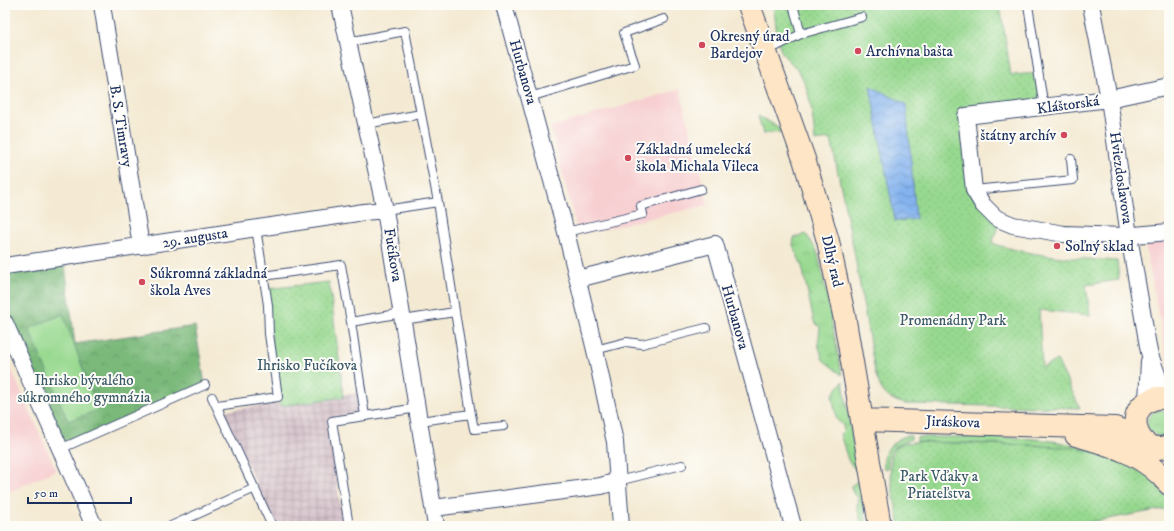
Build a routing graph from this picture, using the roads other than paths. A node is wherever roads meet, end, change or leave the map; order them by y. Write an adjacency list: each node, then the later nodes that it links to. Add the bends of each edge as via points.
1 (102, 5): 28 (street, B. S. Timravy)
2 (340, 5): 11 (street, Fučíkova)
3 (504, 5): 14 (street, Hurbanova)
4 (749, 5): 12 (street, Dlhý rad)
5 (793, 5): 10 (lane)
6 (1028, 5): 16 (lane)
7 (1091, 5): 15 (street, Hviezdoslavova)
8 (862, 17): 10 (lane)
9 (664, 20): 14 (lane, via 624,33 635,65)
10 (801, 34): 12 (lane)
11 (348, 42): 17 (lane, via 405,31); 18 (street, Fučíkova)
12 (766, 52): 45 (street, Dlhý rad, via 804,159 828,241)
13 (1169, 86): 15 (street, Kláštorská)
14 (530, 97): 25 (street, Hurbanova)
15 (1109, 99): 16 (street, Kláštorská); 27 (street, Hviezdoslavova)
16 (1044, 108): 21 (street, Kláštorská, via 966,116)
17 (421, 114): 18 (lane); 22 (lane)
18 (366, 124): 23 (street, Fučíkova)
19 (1071, 159): 21 (lane, via 1073,180)
20 (701, 189): 25 (lane, via 641,206 644,214)
21 (974, 190): 27 (street, via 988,212 1013,225 1064,234)
22 (438, 202): 23 (lane); 32 (lane)
23 (385, 210): 24 (street, 29. augusta); 33 (street, Fučíkova)
24 (256, 228): 28 (street, 29. augusta); 30 (lane)
25 (566, 232): 31 (street, Hurbanova)
26 (1169, 232): 27 (street)
27 (1129, 236): 40 (street, Hviezdoslavova)
28 (141, 246): 29 (street, 29. augusta)
29 (5, 266)
30 (263, 276): 34 (lane, via 341,265); 41 (lane, via 278,397)
31 (578, 279): 37 (street, Hurbanova); 62 (street, Hurbanova, via 715,244)
32 (455, 312): 33 (lane); 42 (lane)
33 (403, 317): 34 (lane); 43 (street, Fučíkova)
34 (351, 322): 44 (lane)
35 (5, 323): 49 (street)
36 (706, 328): 37 (lane, via 642,344 626,342)
37 (595, 350): 52 (street, Hurbanova, via 615,442)
38 (205, 385): 49 (lane)
39 (212, 397): 41 (lane)
40 (1155, 402): 47 (street, Jiráskova, via 1116,414); 48 (street, via 1135,424)
41 (217, 406): 54 (lane)
42 (471, 414): 43 (lane); 46 (lane, via 474,430)
43 (419, 415): 44 (lane); 55 (street, Fučíkova)
44 (365, 416): 59 (lane, via 332,421)
45 (862, 420): 47 (street, Jiráskova); 63 (street, Dlhý rad)
46 (504, 426)
47 (1044, 426): 48 (street, Jiráskova, via 1115,428); 53 (street, Jiráskova, via 1116,446 1136,455 1160,473)
48 (1140, 438): 50 (street, Jiráskova, via 1148,445)
49 (60, 449): 56 (street)
50 (1166, 451)
51 (682, 465): 52 (lane)
52 (618, 481): 55 (street, via 602,486); 61 (street, Hurbanova)
53 (1169, 484)
54 (255, 488): 57 (lane); 58 (lane)
55 (434, 508): 60 (street, Fučíkova)
56 (94, 526)
57 (171, 526)
58 (272, 526)
59 (349, 526)
60 (436, 526)
61 (622, 526)
62 (793, 526)
63 (880, 526)

